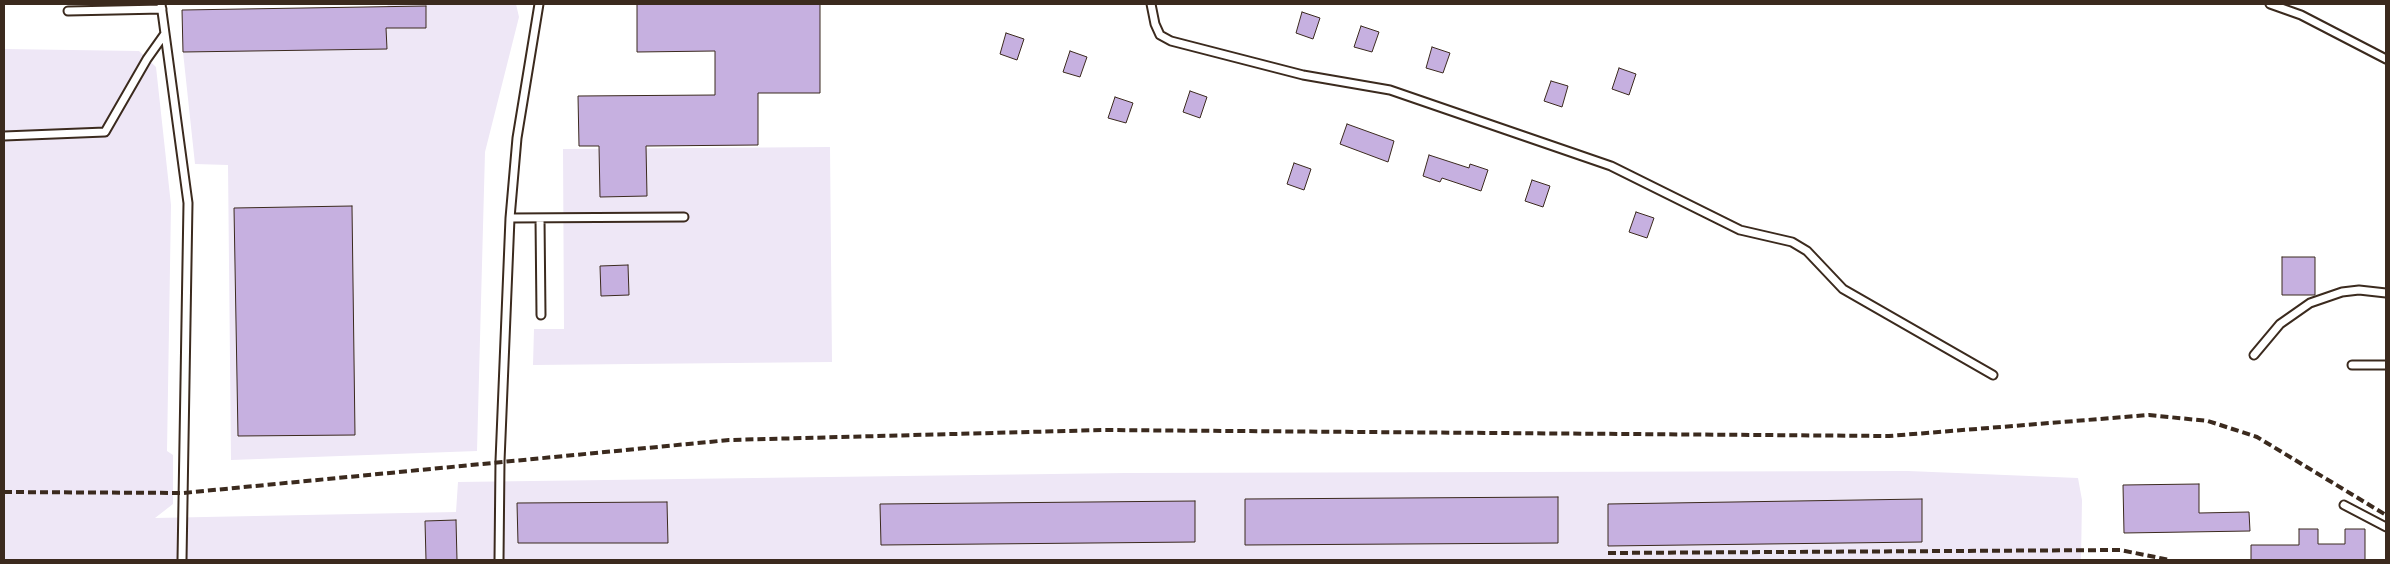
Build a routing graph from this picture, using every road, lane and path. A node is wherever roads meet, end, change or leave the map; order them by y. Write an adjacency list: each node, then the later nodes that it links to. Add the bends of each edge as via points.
1 (539, 4): 10 (lane, via 516,138)
2 (1151, 4): 17 (lane, via 1160,35 1171,41 1302,75 1390,90 1611,166 1740,230 1792,242 1807,251 1843,289)
3 (2270, 4): 7 (lane, via 2301,15)
4 (161, 7): 5 (lane); 6 (lane)
5 (68, 11)
6 (164, 35): 8 (lane, via 105,132); 20 (lane, via 188,203)
7 (2386, 59)
8 (4, 136)
9 (684, 217): 11 (lane)
10 (510, 218): 11 (lane); 21 (lane)
11 (540, 218): 13 (lane)
12 (2386, 293): 14 (lane, via 2342,292 2310,303 2280,324)
13 (541, 316)
14 (2254, 355)
15 (2352, 365): 16 (lane)
16 (2386, 365)
17 (1993, 374)
18 (2344, 505): 19 (lane)
19 (2386, 527)
20 (182, 560)
21 (499, 560)

